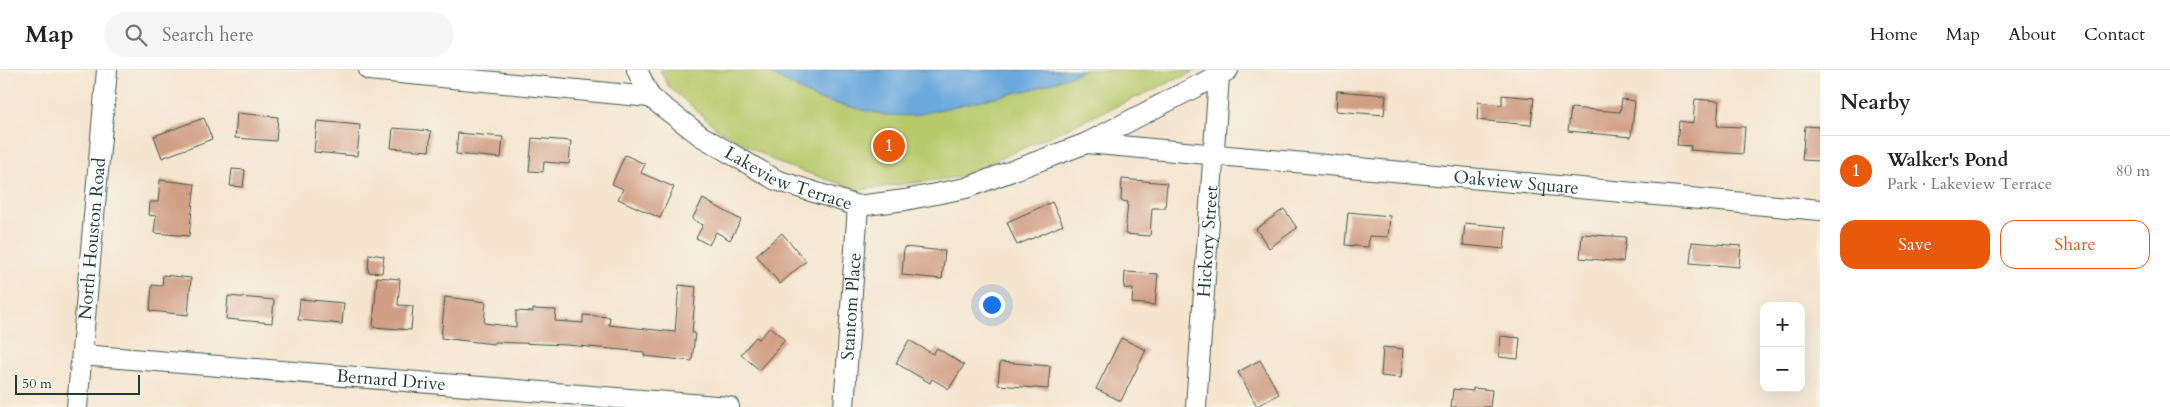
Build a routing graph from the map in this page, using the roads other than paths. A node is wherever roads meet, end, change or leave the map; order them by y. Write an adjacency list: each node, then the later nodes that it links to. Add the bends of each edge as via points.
1 (107, 70): 10 (street, North Houston Road)
2 (369, 70): 5 (street)
3 (637, 70): 5 (street, Lakeview Terrace)
4 (1224, 73): 6 (street, Lakeview Terrace); 7 (street, Hickory Street)
5 (650, 97): 8 (street, Lakeview Terrace, via 701,136 776,180)
6 (1087, 143): 7 (street, Lakeview Terrace); 8 (street, Lakeview Terrace, via 966,188)
7 (1214, 156): 9 (street, Oakview Square); 14 (street, Hickory Street)
8 (858, 206): 13 (street, Stantom Place)
9 (1820, 210)
10 (82, 355): 11 (street, North Houston Road); 12 (street, Bernard Drive)
11 (77, 407)
12 (729, 407)
13 (844, 407)
14 (1196, 407)

